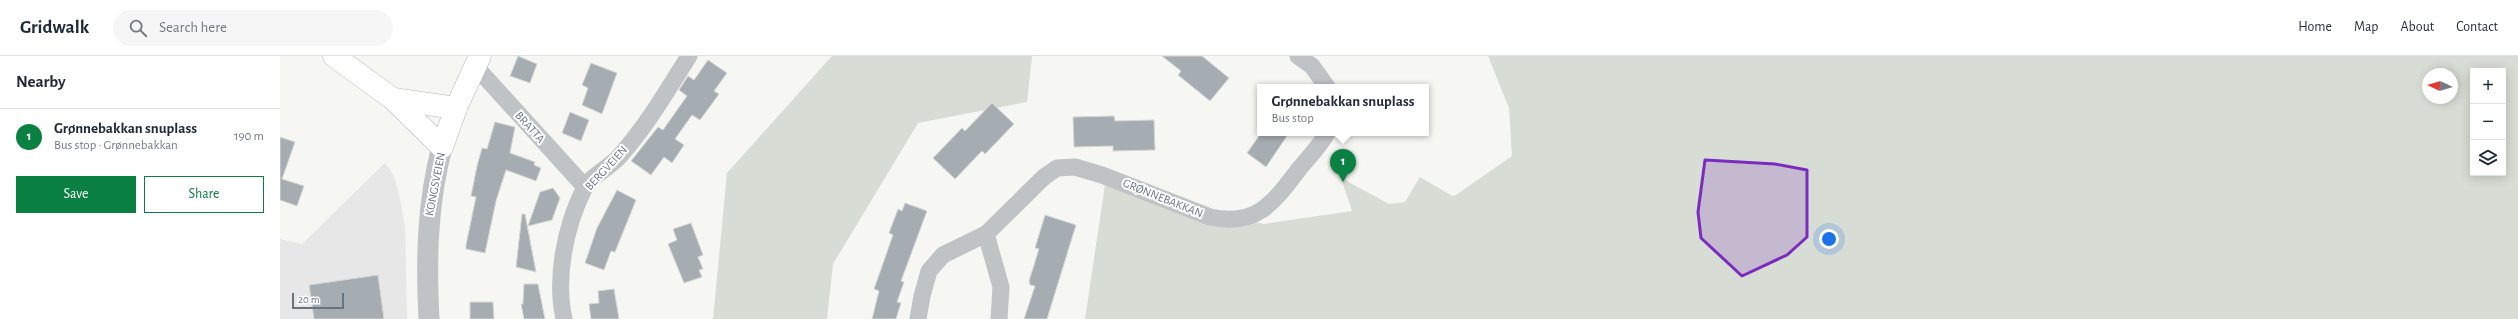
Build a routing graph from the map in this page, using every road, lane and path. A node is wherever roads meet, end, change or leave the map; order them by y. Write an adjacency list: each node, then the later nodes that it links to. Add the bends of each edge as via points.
1 (334, 56): 6 (main road)
2 (689, 56): 10 (street, BERGVEIEN, via 667,94 617,158)
3 (1298, 56): 5 (street, via 1312,66)
4 (478, 61): 7 (main road, KONGSVEIEN); 10 (street, BRATTA)
5 (1325, 84)
6 (393, 99): 7 (main road); 9 (main road)
7 (456, 108): 9 (main road, KONGSVEIEN)
8 (1325, 136): 11 (street, GRØNNEBAKKAN, via 1264,210 1244,219 1228,221 1210,217 1114,179 1075,168 1057,168 1044,177)
9 (442, 147): 12 (street, KONGSVEIEN, via 436,168 427,229)
10 (585, 187): 13 (street, BERGVEIEN, via 568,234 560,274 560,300)
11 (986, 234): 14 (street, GRØNNEBAKKAN, via 943,255 929,271); 15 (street, via 1002,287)
12 (429, 319)
13 (564, 319)
14 (918, 319)
15 (999, 319)

